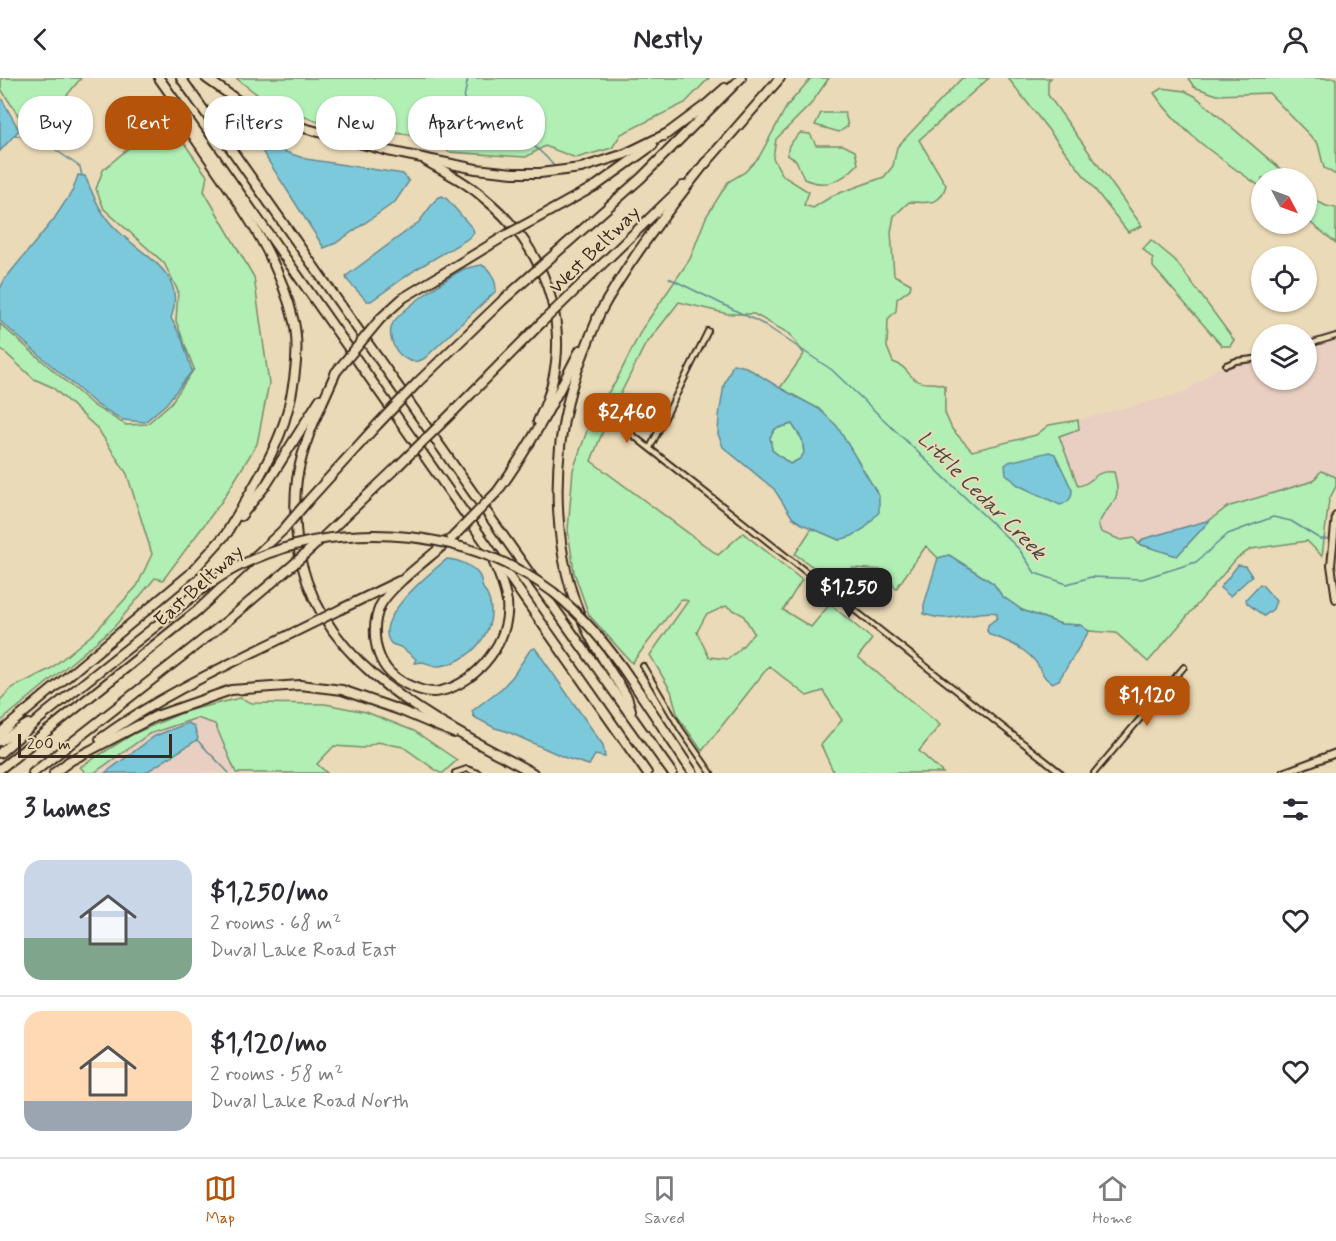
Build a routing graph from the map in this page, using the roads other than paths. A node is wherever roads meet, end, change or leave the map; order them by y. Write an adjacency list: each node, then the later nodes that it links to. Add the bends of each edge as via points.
1 (181, 78): 29 (highway)
2 (206, 78): 8 (highway, via 240,102 293,125)
3 (736, 78): 7 (highway)
4 (741, 78): 17 (highway, West Beltway, bridge, via 641,178 502,301)
5 (780, 78): 9 (highway, West Beltway)
6 (160, 80): 22 (highway, via 259,236 280,280 294,323 296,358 280,433); 23 (highway)
7 (668, 133): 8 (highway, via 625,154 581,168 540,173 476,169); 16 (highway, bridge, via 597,185 403,298)
8 (419, 157): 20 (highway, via 463,183 506,218 530,248 544,274 554,308 556,362 542,414)
9 (706, 162): 10 (highway, via 660,222); 37 (highway, West Beltway, bridge, via 294,564 228,621)
10 (599, 315): 20 (highway); 29 (highway, via 568,399 560,445 558,522 565,568 585,626 627,697)
11 (708, 331): 19 (street)
12 (1336, 336): 13 (street)
13 (1317, 342)
14 (1251, 359): 15 (street)
15 (1226, 365)
16 (336, 372): 22 (highway, via 266,485); 32 (highway, via 315,420 296,493 299,550 314,600 333,633 374,677)
17 (398, 404): 36 (highway, East Beltway, bridge, via 283,530 198,610)
18 (616, 422): 19 (street)
19 (650, 448): 46 (street)
20 (517, 465): 24 (highway, bridge, via 452,538)
21 (1336, 516): 25 (main road, via 1331,565)
22 (226, 534): 30 (highway, via 190,574)
23 (488, 548): 24 (highway, via 507,604 503,632 492,655 480,668 460,683 440,691 420,690 394,677 384,668 375,642 375,622 381,604); 42 (highway)
24 (411, 574): 35 (highway, bridge, via 181,688)
25 (1336, 599)
26 (643, 666): 45 (street)
27 (1184, 667): 47 (street)
28 (45, 714): 31 (highway); 33 (highway); 44 (highway, bridge, via 196,592 253,560 316,540 343,536 417,538 470,550 540,583 589,625 615,657)
29 (633, 717): 43 (highway)
30 (0, 733)
31 (0, 741)
32 (483, 746): 35 (highway, via 342,690 300,685 231,690 156,716); 41 (highway)
33 (0, 753)
34 (1336, 753): 48 (main road)
35 (68, 762): 38 (highway)
36 (0, 769)
37 (33, 773)
38 (54, 773)
39 (455, 773): 40 (street, via 463,769)
40 (478, 773)
41 (533, 773)
42 (647, 773)
43 (672, 773)
44 (693, 773)
45 (711, 773)
46 (1061, 773)
47 (1094, 773)
48 (1283, 773)

